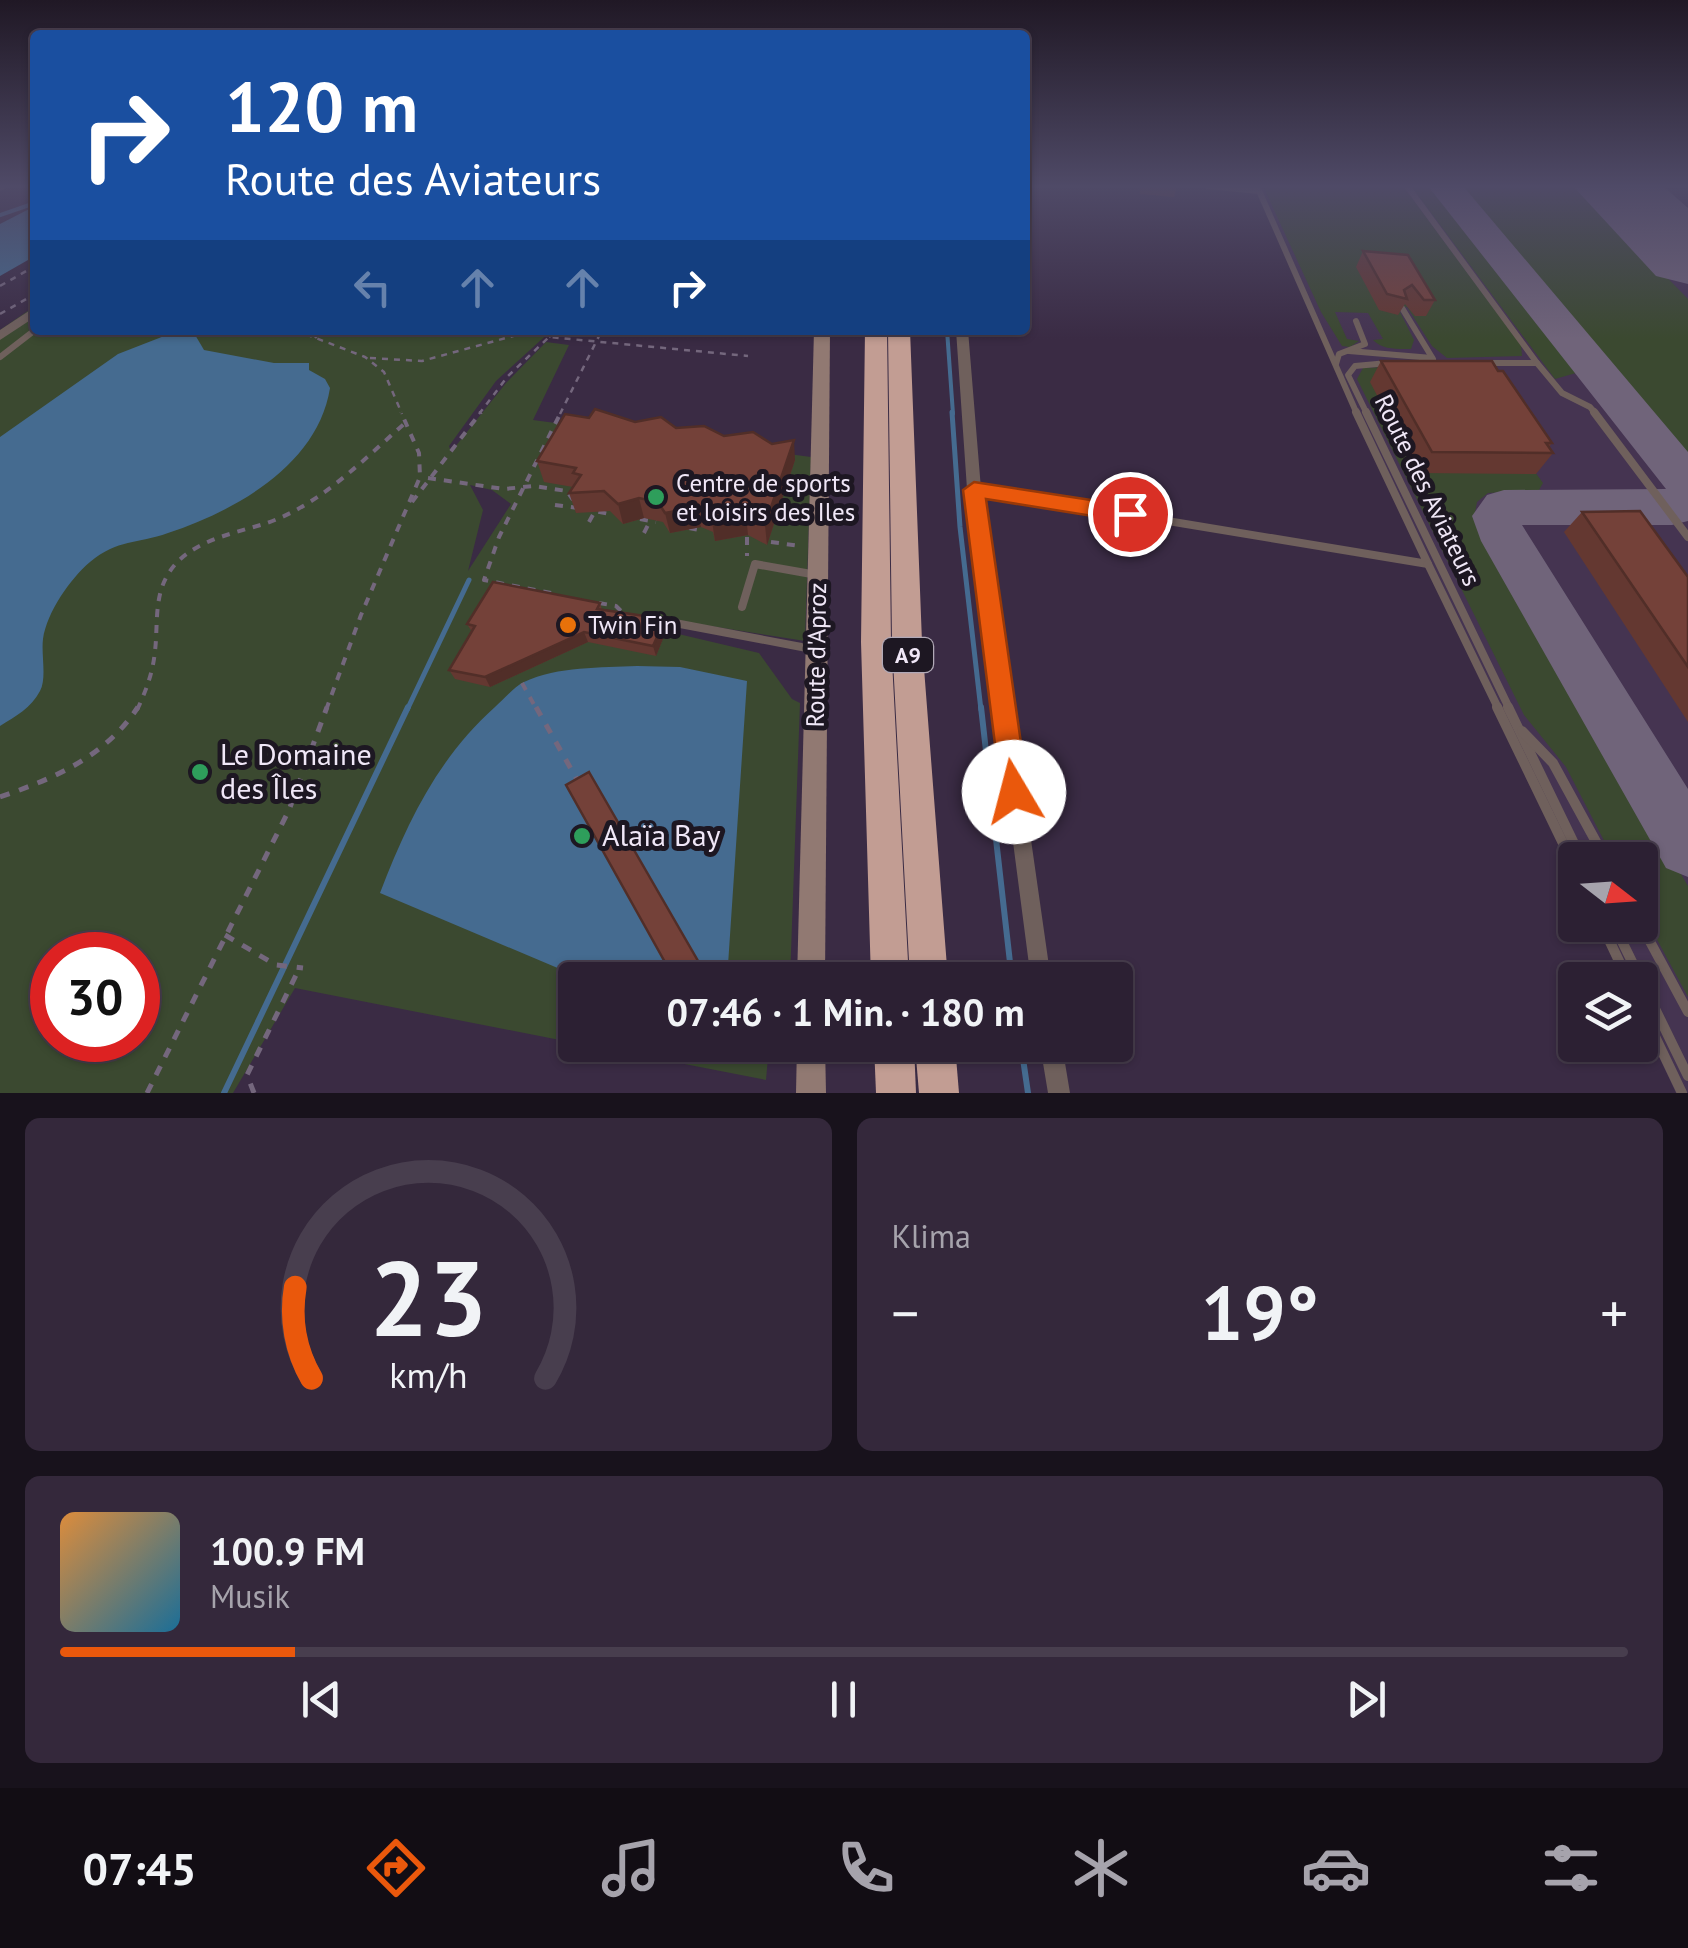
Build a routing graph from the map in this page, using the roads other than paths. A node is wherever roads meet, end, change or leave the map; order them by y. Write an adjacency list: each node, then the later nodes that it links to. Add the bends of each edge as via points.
1 (1280, 237): 17 (lane, Route des Aviateurs)
2 (1445, 237): 16 (lane)
3 (1402, 308): 14 (lane)
4 (30, 315): 11 (street)
5 (1356, 321): 12 (lane, via 1366,344)
6 (30, 334): 13 (lane)
7 (822, 335): 21 (street, Route d'Aproz)
8 (876, 335): 32 (highway, A9, via 876,642)
9 (900, 335): 33 (highway, A9, via 907,642)
10 (962, 335): 18 (street)
11 (0, 336)
12 (1349, 350): 14 (lane); 17 (lane)
13 (0, 358)
14 (1434, 360): 25 (lane, Route des Aviateurs, via 1368,363 1348,375)
15 (1469, 363): 16 (lane)
16 (1538, 363): 19 (lane, via 1562,392 1590,408)
17 (1336, 364): 20 (lane, Route des Aviateurs)
18 (974, 490): 20 (lane, Route des Aviateurs); 34 (street)
19 (1688, 537)
20 (1428, 564): 26 (lane, Route des Aviateurs)
21 (818, 575): 22 (lane, via 755,564); 24 (street, Route d'Aproz)
22 (742, 607)
23 (623, 613): 24 (lane)
24 (816, 650): 31 (street, Route d'Aproz)
25 (1518, 728): 27 (lane); 28 (lane, via 1553,764)
26 (1562, 842)
27 (1573, 842)
28 (1596, 842)
29 (1622, 942): 41 (lane)
30 (1650, 942): 35 (lane)
31 (812, 962)
32 (889, 962)
33 (929, 962)
34 (1040, 962)
35 (1688, 1012)
36 (1658, 1043): 46 (lane)
37 (812, 1062): 42 (street)
38 (895, 1062): 43 (highway)
39 (936, 1062): 44 (highway)
40 (1054, 1062): 45 (street)
41 (1688, 1076)
42 (812, 1093)
43 (896, 1093)
44 (939, 1093)
45 (1059, 1093)
46 (1682, 1093)

